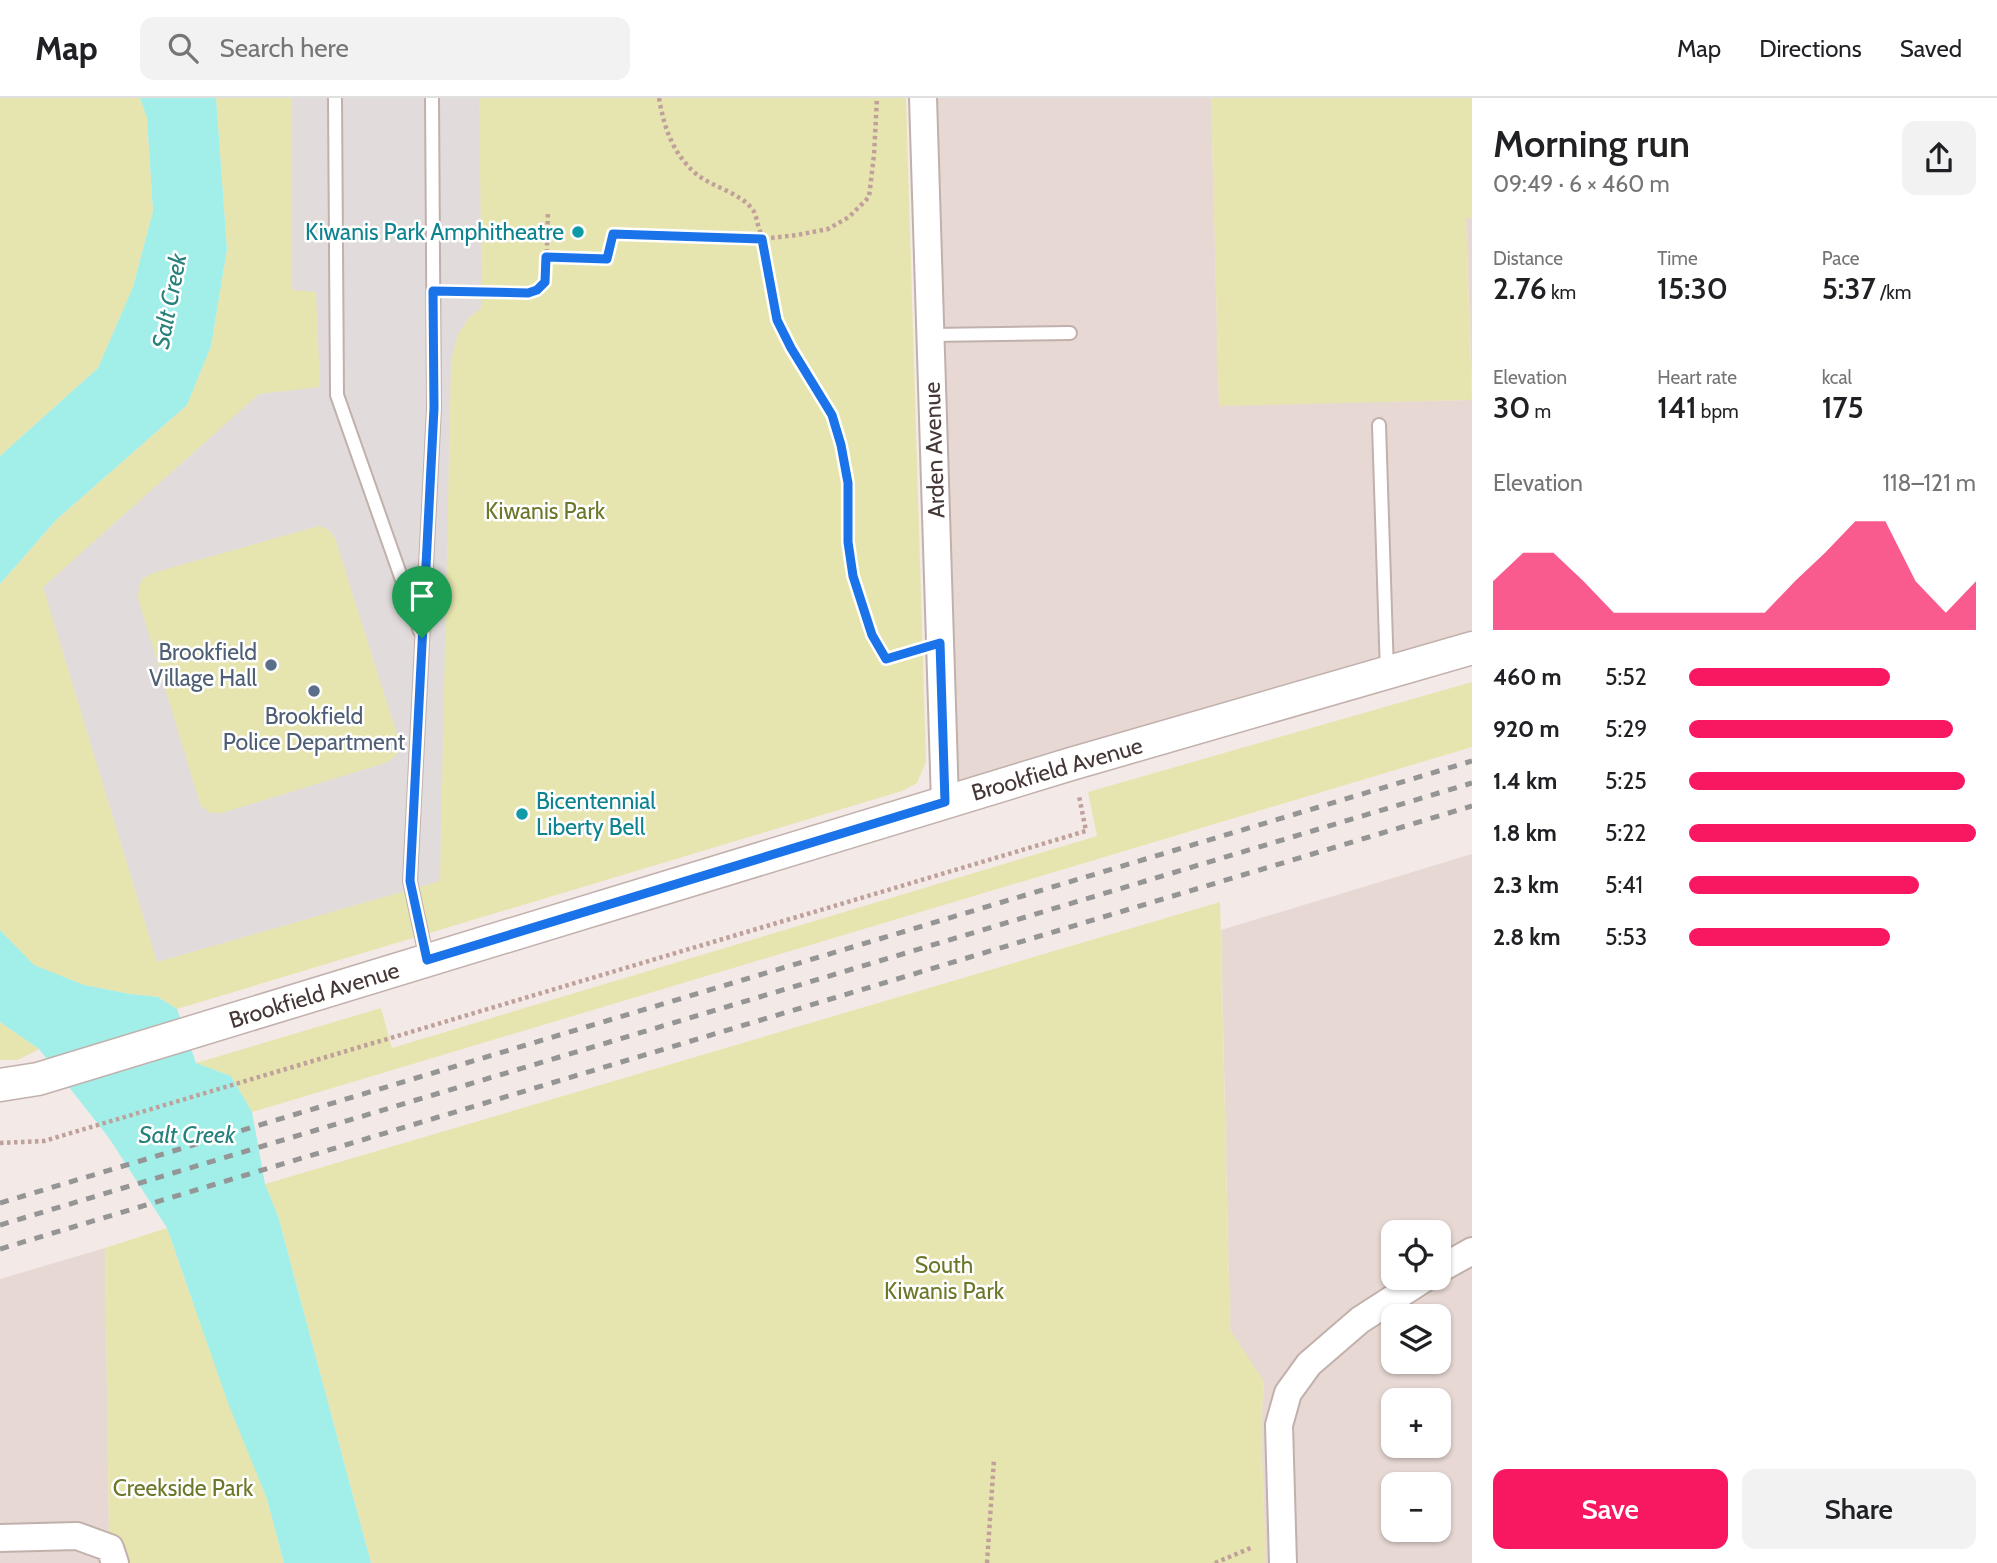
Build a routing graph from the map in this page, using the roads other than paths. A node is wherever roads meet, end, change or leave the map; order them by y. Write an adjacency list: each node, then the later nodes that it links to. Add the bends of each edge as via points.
1 (335, 98): 7 (lane, via 337,395)
2 (432, 98): 7 (lane, via 434,408)
3 (923, 98): 5 (street, Arden Avenue)
4 (1070, 333): 5 (lane)
5 (931, 335): 10 (street, Arden Avenue)
6 (1379, 425): 9 (lane)
7 (422, 638): 11 (lane, via 410,881)
8 (1472, 648): 9 (street, Brookfield Avenue)
9 (1387, 673): 10 (street, Brookfield Avenue)
10 (945, 802): 11 (street, Brookfield Avenue)
11 (427, 960): 12 (street, Brookfield Avenue, via 38,1079)
12 (0, 1084)
13 (1472, 1251): 14 (street)
14 (1451, 1263)
15 (1406, 1290): 18 (street, via 1360,1320 1309,1364 1287,1393 1279,1425)
16 (0, 1538): 17 (street, via 77,1536)
17 (113, 1556)
18 (1283, 1563)

